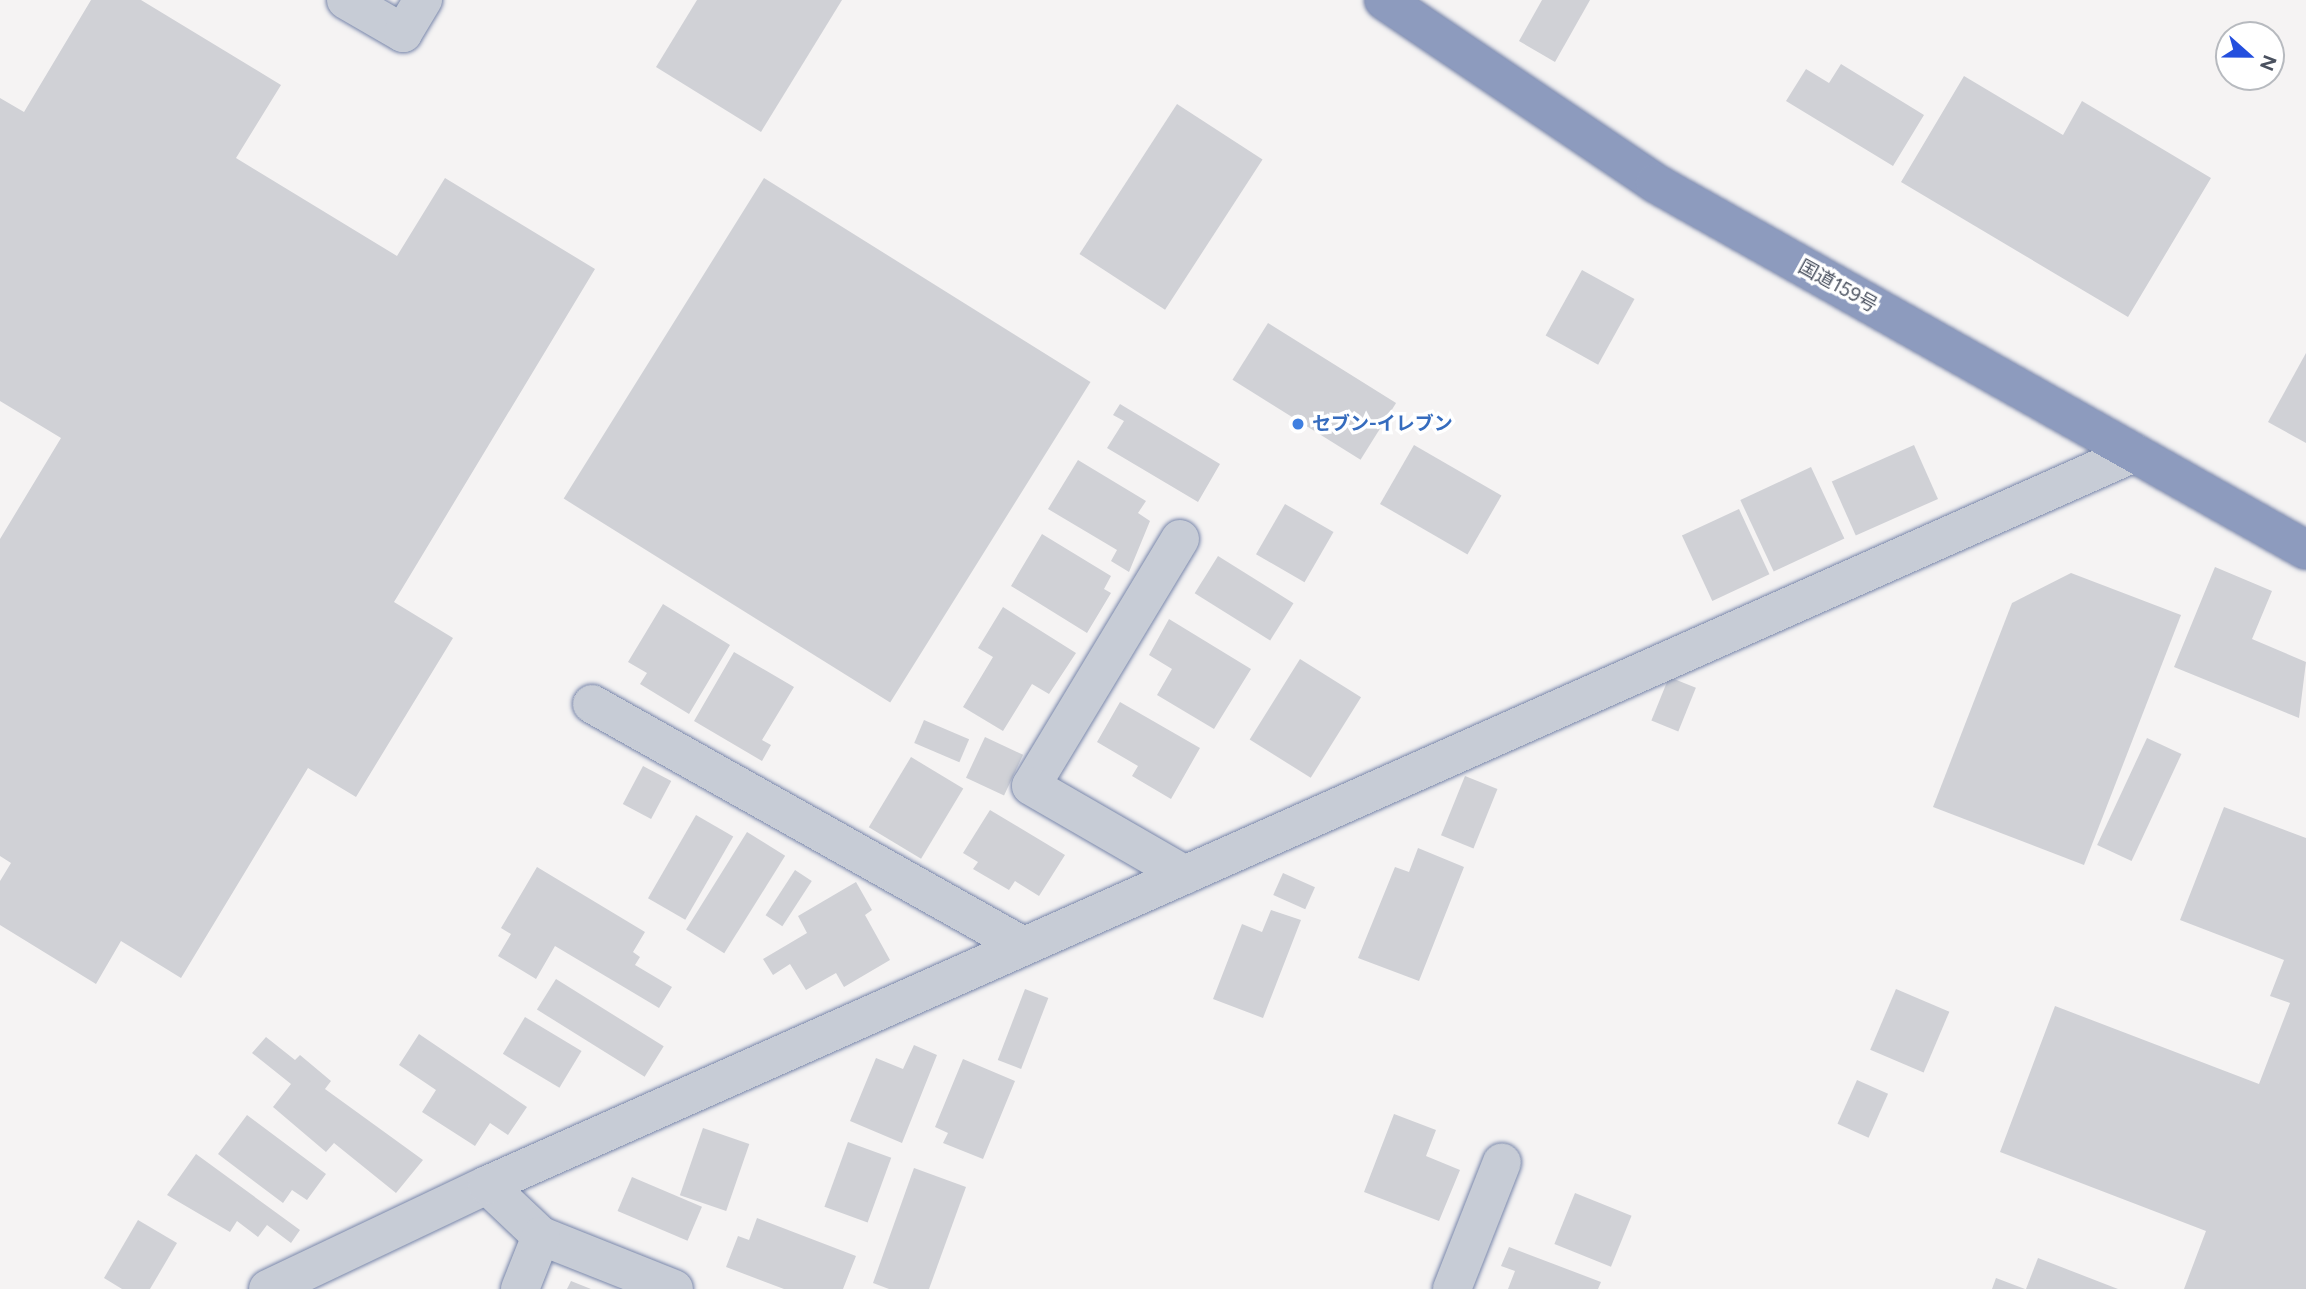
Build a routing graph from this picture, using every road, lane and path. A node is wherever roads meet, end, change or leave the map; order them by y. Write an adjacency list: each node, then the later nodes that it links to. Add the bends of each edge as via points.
1 (346, 0): 2 (street, via 403,33)
2 (423, 0)
3 (1384, 0): 4 (highway, 国道159号, via 1655,183)
4 (2134, 453): 6 (highway, 国道159号); 8 (street)
5 (1180, 539): 8 (street, via 1031,786)
6 (2306, 550)
7 (592, 704): 9 (street)
8 (1185, 875): 9 (street)
9 (1023, 946): 11 (street)
10 (1502, 1162): 16 (street)
11 (487, 1185): 12 (street); 13 (street)
12 (541, 1236): 14 (street); 15 (street)
13 (268, 1289)
14 (520, 1289)
15 (674, 1289)
16 (1452, 1289)

